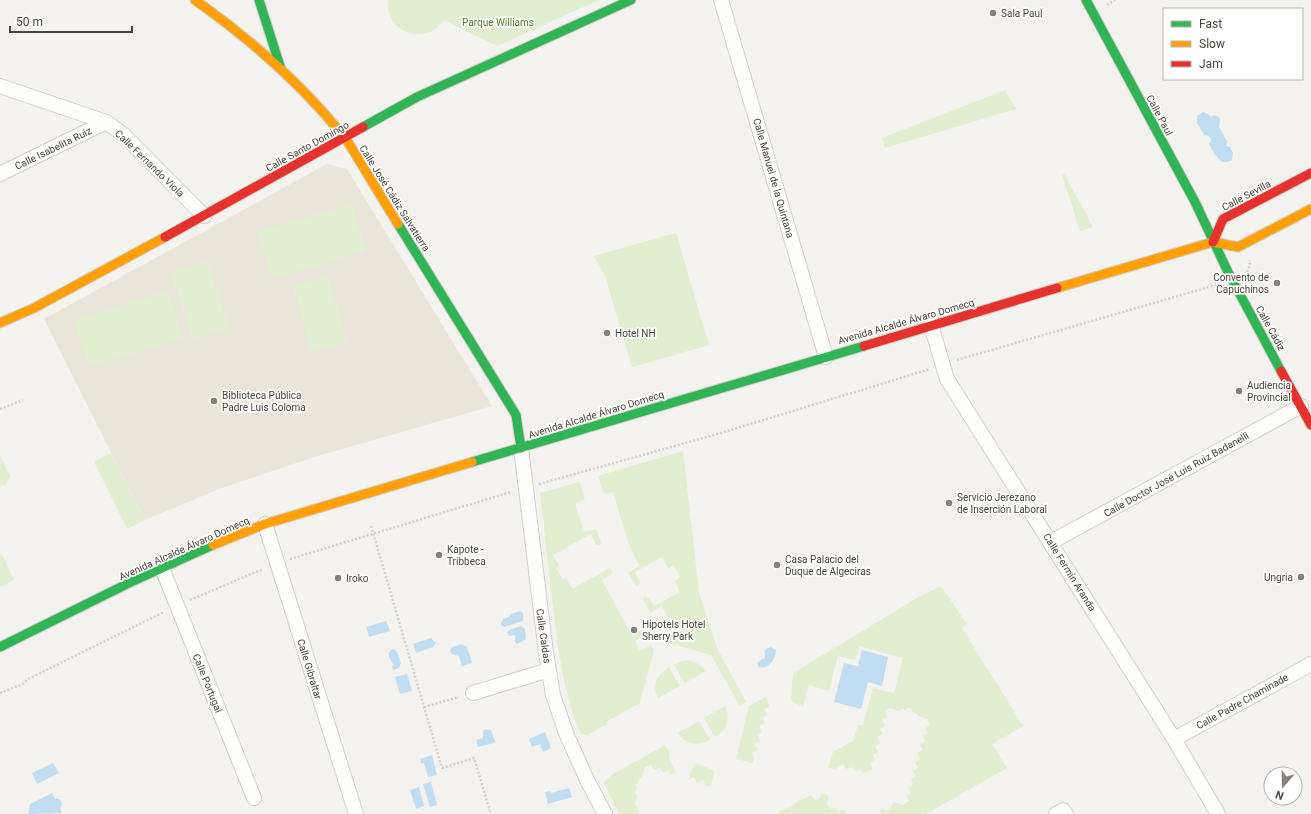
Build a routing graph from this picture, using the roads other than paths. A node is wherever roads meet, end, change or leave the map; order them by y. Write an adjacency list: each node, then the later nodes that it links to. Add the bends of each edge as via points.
1 (195, 0): 7 (street, Calle José Cádiz Salvatierra)
2 (259, 0): 8 (street)
3 (631, 0): 11 (street, Calle Santo Domingo, via 417,97)
4 (721, 0): 19 (street, Calle Manuel de la Quintana)
5 (1086, 0): 16 (street, Calle Paul, via 1195,202)
6 (219, 6): 7 (street)
7 (221, 17): 8 (street, Calle José Cádiz Salvatierra)
8 (281, 69): 11 (street, Calle José Cádiz Salvatierra)
9 (0, 86): 10 (street, Calle Fernando Viola)
10 (106, 122): 13 (street, Calle Isabelita Ruiz); 15 (street, Calle Fernando Viola, via 124,135)
11 (345, 138): 15 (street, Calle Santo Domingo); 22 (street, Calle José Cádiz Salvatierra, via 516,415)
12 (1311, 173): 16 (street, Calle Sevilla, via 1223,219)
13 (0, 174)
14 (1311, 209): 16 (street, via 1238,247)
15 (204, 216): 17 (street, Calle Santo Domingo)
16 (1213, 242): 18 (street, Avenida Alcalde Álvaro Domecq); 20 (street, Calle Cádiz)
17 (0, 324)
18 (931, 326): 19 (street, Avenida Alcalde Álvaro Domecq); 24 (street, Calle Fermín Aranda, via 947,379)
19 (826, 356): 22 (street, Avenida Alcalde Álvaro Domecq)
20 (1301, 406): 21 (street, Calle Cádiz); 24 (street, Calle Doctor José Luis Ruiz Badanelli)
21 (1311, 425)
22 (521, 448): 23 (street, Avenida Alcalde Álvaro Domecq); 28 (street, Calle Caldas)
23 (266, 524): 25 (street, Avenida Alcalde Álvaro Domecq, via 223,540); 32 (street, Calle Gibraltar)
24 (1051, 542): 30 (street, Calle Fermín Aranda)
25 (162, 568): 26 (street, Avenida Alcalde Álvaro Domecq); 31 (street, Calle Portugal)
26 (0, 647)
27 (1311, 664): 30 (street, Calle Padre Chaminade)
28 (549, 670): 29 (street); 33 (street, Calle Caldas, via 553,695 566,733)
29 (473, 693)
30 (1174, 739): 36 (street, Calle Fermín Aranda)
31 (254, 798)
32 (356, 814)
33 (604, 814)
34 (1056, 814): 35 (street, via 1063,810)
35 (1066, 814)
36 (1218, 814)

